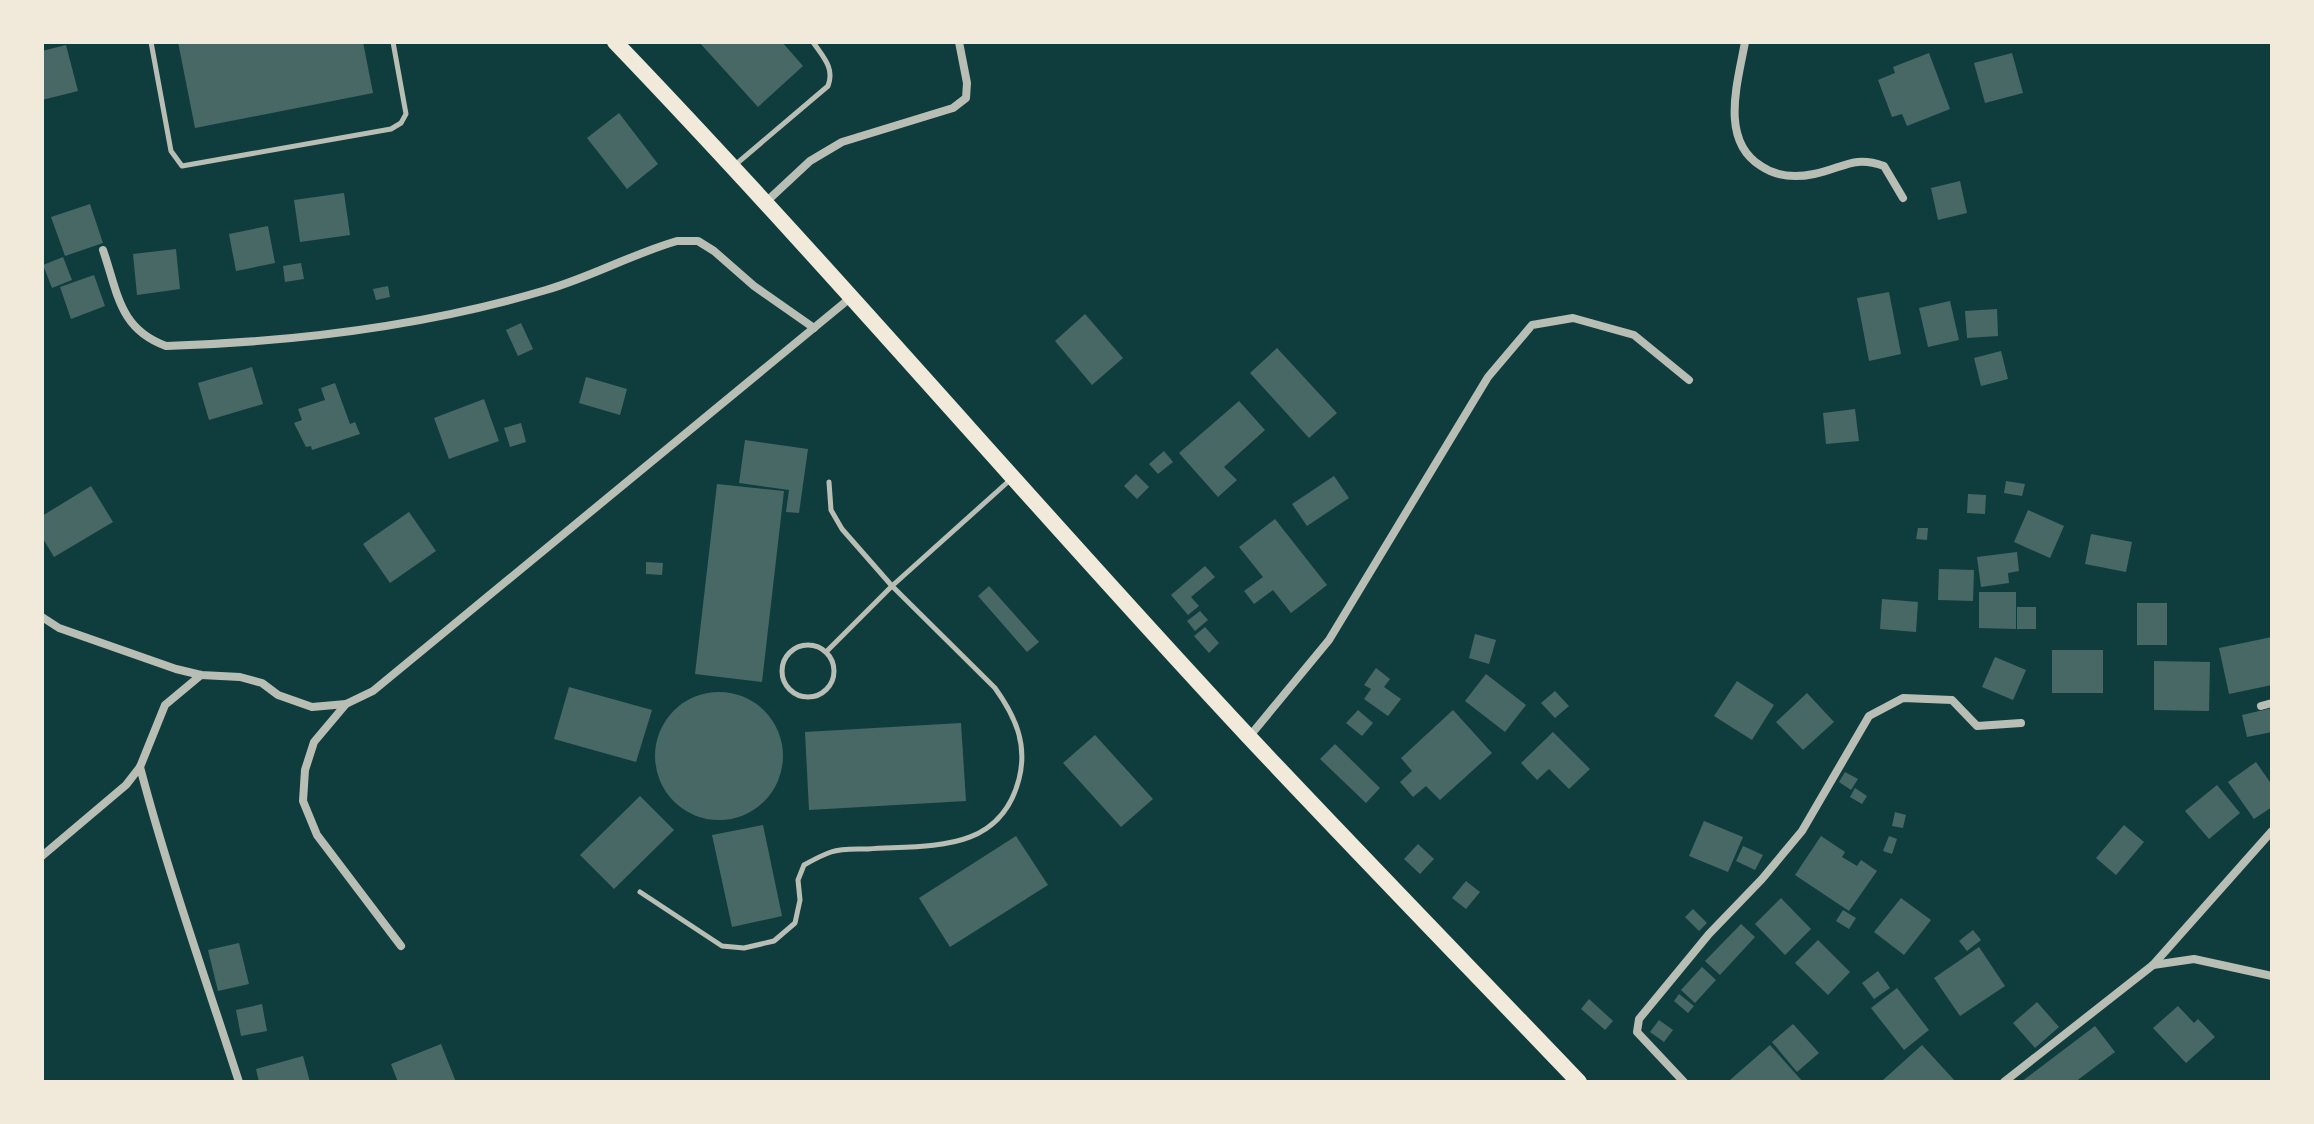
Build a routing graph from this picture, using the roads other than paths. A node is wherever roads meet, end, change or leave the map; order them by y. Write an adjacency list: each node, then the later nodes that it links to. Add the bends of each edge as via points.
1 (151, 42): 2 (lane, via 171,151 182,166 196,166 401,123 406,114)
2 (393, 42)
3 (615, 42): 7 (main road)
4 (813, 42): 7 (lane, via 830,66 828,86)
5 (959, 42): 9 (street, via 967,83 966,98 960,103 842,142 810,161)
6 (1745, 42): 8 (street, via 1735,131 1746,157 1785,177 1863,159 1884,166)
7 (734, 166): 9 (main road)
8 (1903, 198)
9 (766, 202): 11 (main road)
10 (103, 250): 12 (street, via 128,321 143,338 166,346 382,326 495,303 547,290 677,241 698,241 714,251)
11 (849, 299): 12 (street); 14 (main road)
12 (814, 328): 21 (street, via 373,691)
13 (1689, 380): 24 (street, via 1634,335 1573,318 1532,325 1488,377 1329,640)
14 (1012, 478): 16 (lane); 24 (main road)
15 (829, 482): 16 (lane, via 831,510 842,529)
16 (892, 586): 18 (lane); 28 (lane, via 1008,706 1020,730 1022,766 1012,805 990,827 956,843 833,851 804,865 795,923 774,941 744,948 722,946)
17 (42, 617): 19 (street, via 59,628)
18 (827, 651): 18 (lane, via 798,646 786,656 781,670 785,685 796,695 825,692 834,679)
19 (201, 675): 21 (street, via 240,677 312,707); 25 (street, via 165,705)
20 (2272, 703): 22 (street)
21 (346, 704): 29 (street, via 314,742 303,801 317,835)
22 (2261, 706)
23 (2021, 723): 34 (street, via 1977,726 1952,700 1903,698 1869,716 1802,831 1639,1019 1637,1032)
24 (1249, 737): 33 (main road)
25 (140, 767): 27 (street); 32 (street, via 169,876)
26 (2272, 831): 30 (street)
27 (42, 856)
28 (640, 892)
29 (401, 946)
30 (2153, 965): 31 (street, via 2194,959); 35 (street)
31 (2272, 976)
32 (239, 1082)
33 (1579, 1082)
34 (1684, 1082)
35 (2004, 1082)

